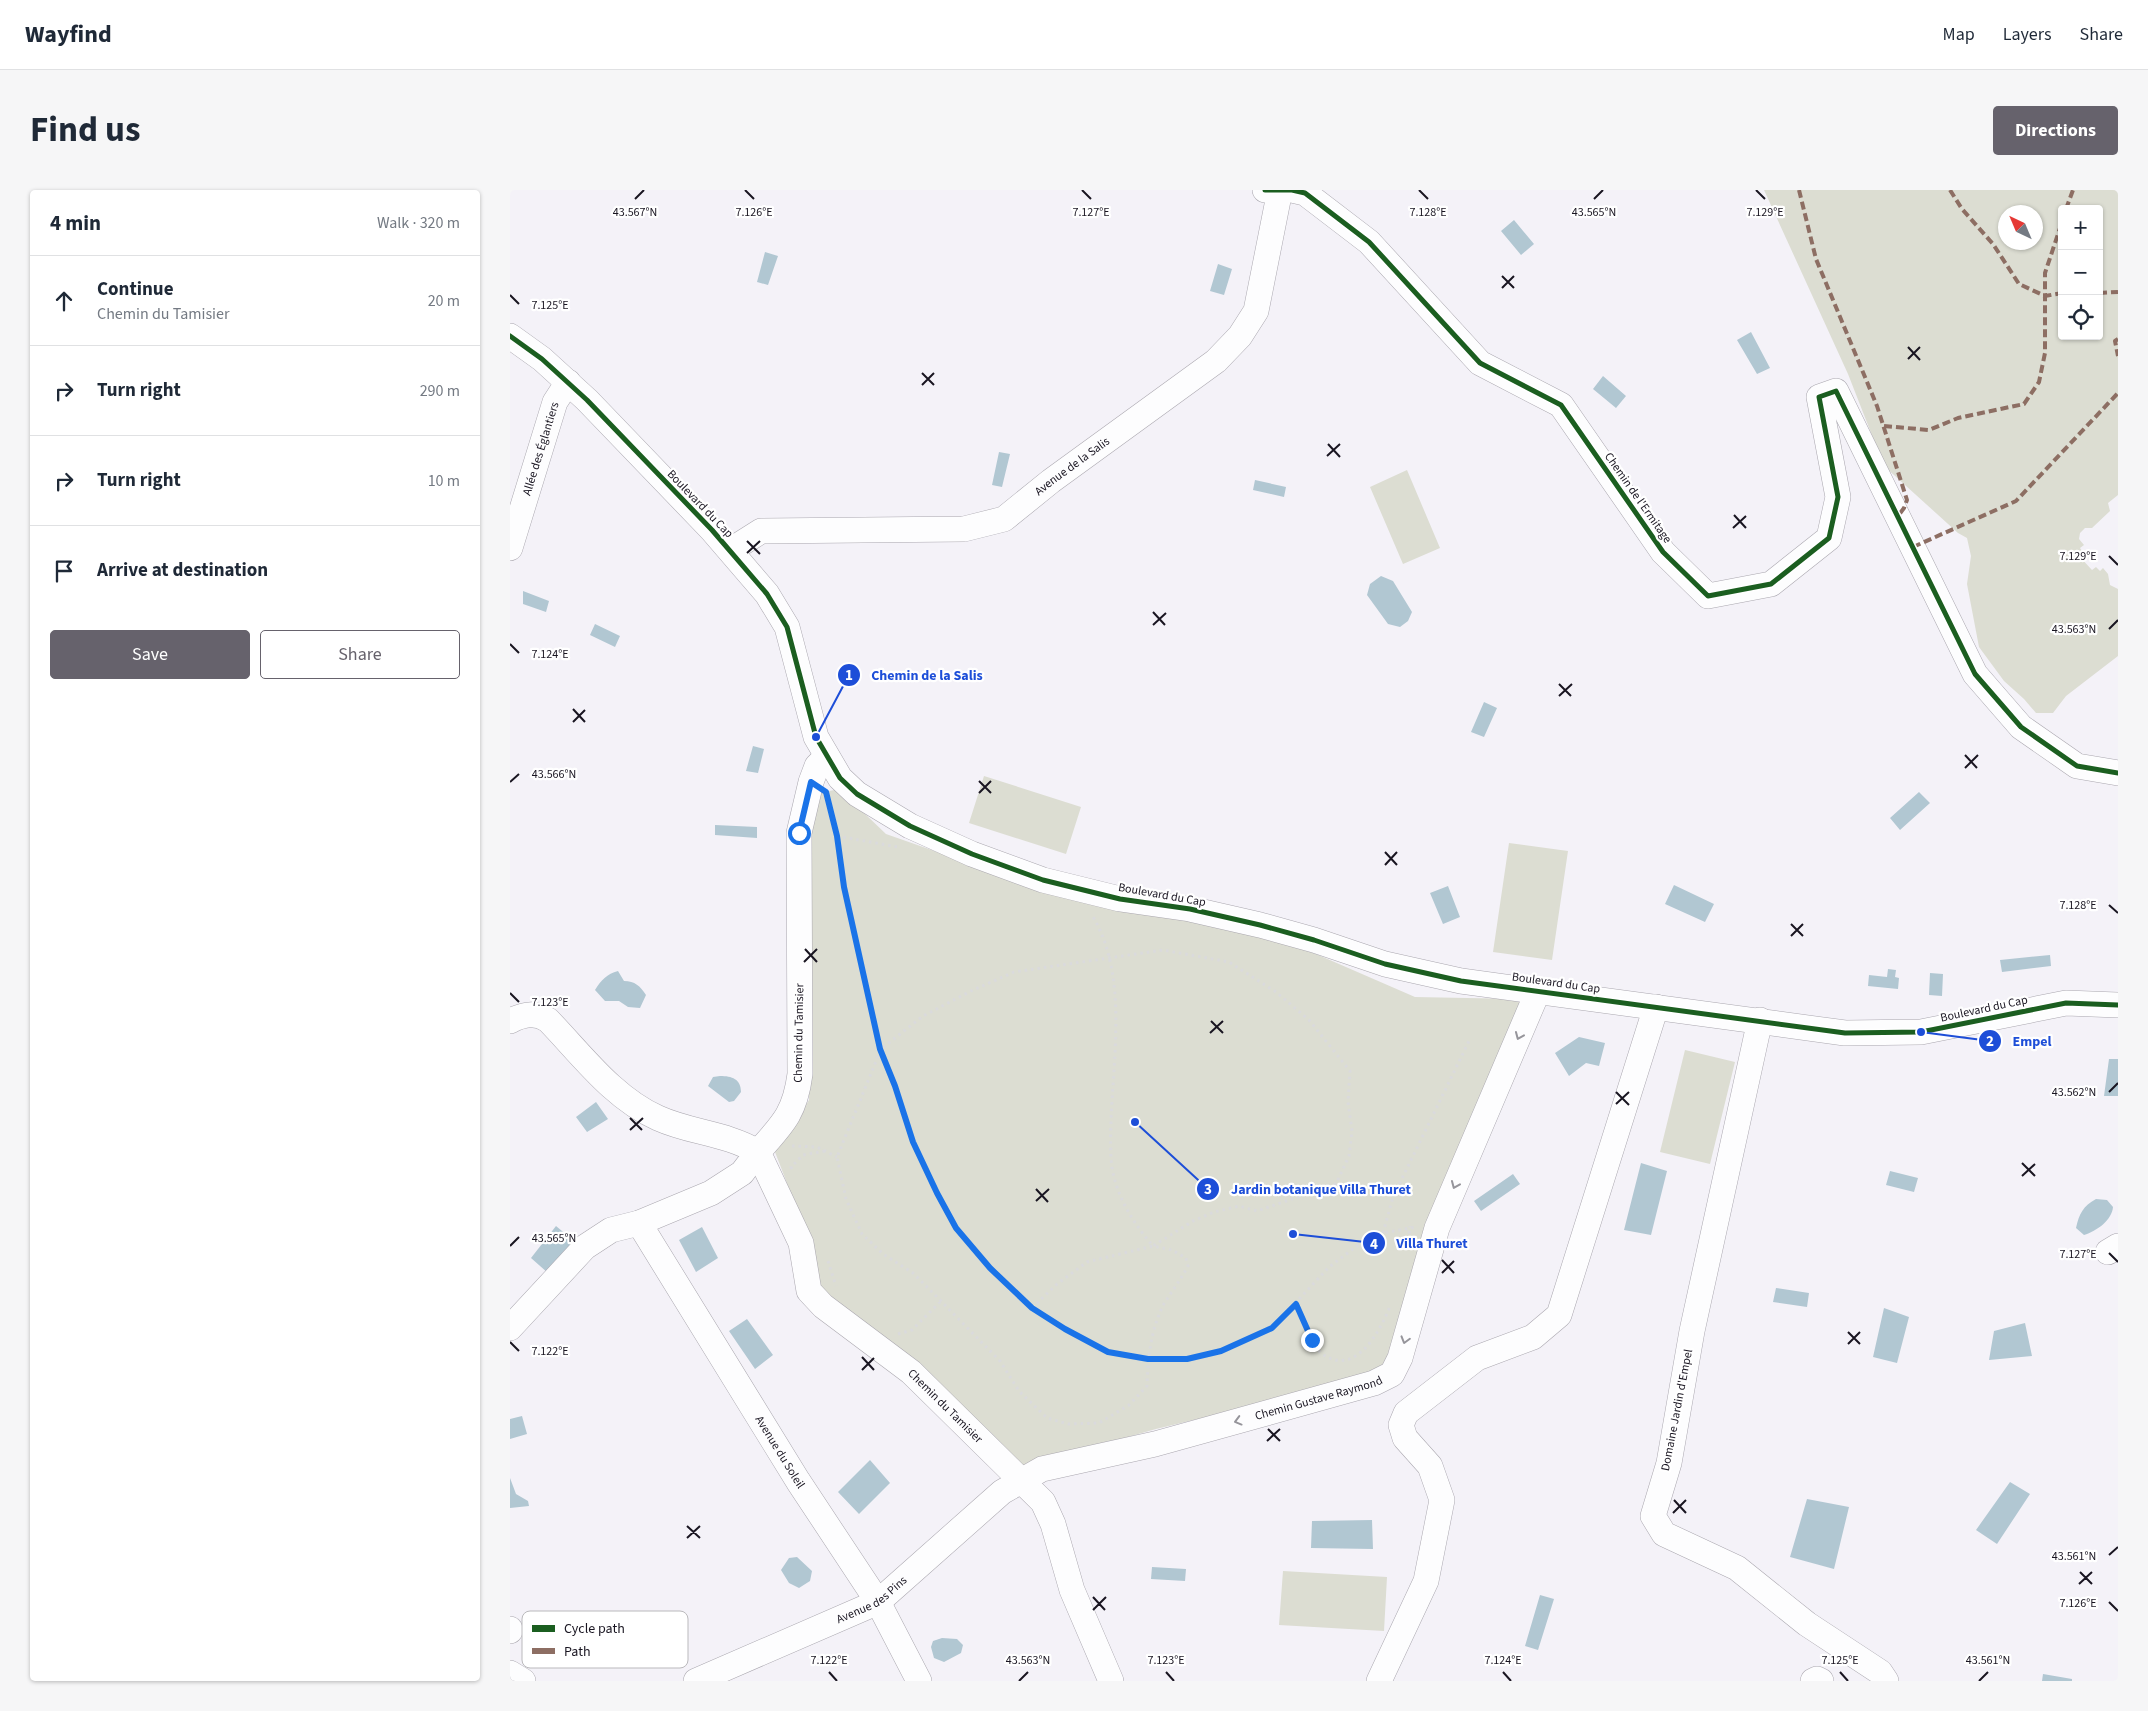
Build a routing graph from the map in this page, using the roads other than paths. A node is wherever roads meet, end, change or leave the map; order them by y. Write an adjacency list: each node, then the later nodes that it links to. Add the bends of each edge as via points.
1 (1265, 190): 2 (street, Chemin de l'Ermitage)
2 (1280, 190): 3 (street, Chemin de l'Ermitage); 7 (street, Avenue de la Salis, via 1256,311 1240,336 1216,361 1004,518 964,529 761,531)
3 (1307, 192): 9 (street, Chemin de l'Ermitage, via 1369,242 1480,363 1561,405 1663,552 1708,596 1771,584 1829,538 1838,497 1819,397 1836,391 1975,674 2021,727 2061,755 2077,766)
4 (510, 336): 5 (street, Boulevard du Cap)
5 (568, 382): 6 (street, Allée des Églantiers, via 555,402); 7 (street, Boulevard du Cap)
6 (510, 548)
7 (730, 550): 8 (street, Boulevard du Cap, via 767,594 787,627 816,737)
8 (826, 757): 10 (street, Boulevard du Cap, via 840,778 857,794 910,826 972,854 1043,880 1120,899 1190,909 1260,925 1385,964 1461,980); 15 (street, Chemin du Tamisier, via 817,766 811,782 799,833 800,1074 797,1098 789,1116)
9 (2118, 773)
10 (1538, 991): 12 (street, Boulevard du Cap); 18 (street, Chemin Gustave Raymond, one-way to 18, via 1437,1228 1400,1358 1392,1374 1374,1383 1155,1444 1042,1469)
11 (2118, 1005): 13 (street, Boulevard du Cap, via 2066,1002 1921,1032 1845,1034)
12 (1656, 1007): 13 (street, Boulevard du Cap); 25 (street, via 1559,1315 1533,1337 1477,1358 1406,1413 1403,1419 1401,1425 1406,1438 1430,1466 1442,1500 1426,1581)
13 (1760, 1020): 28 (street, Domaine Jardin d'Empel, via 1692,1331 1669,1463 1653,1516 1664,1534 1737,1568 1807,1624 1880,1672)
14 (510, 1021): 15 (street, via 522,1015 538,1014 548,1020 617,1092 658,1118)
15 (763, 1147): 16 (street, Chemin du Tamisier, via 742,1172 711,1193); 18 (street, Chemin du Tamisier, via 801,1242 809,1291 823,1306 911,1372)
16 (639, 1223): 17 (street, Chemin du Tamisier, via 611,1230 585,1248); 19 (street, Avenue du Soleil, via 798,1481)
17 (510, 1328)
18 (1022, 1480): 19 (street, Avenue des Pins, via 1002,1492); 24 (street, Chemin du Tamisier, via 1043,1502 1053,1524 1072,1590)
19 (878, 1602): 22 (street, Avenue des Pins); 23 (street, Avenue du Soleil)
20 (510, 1673): 21 (street)
21 (523, 1681)
22 (696, 1681)
23 (918, 1681)
24 (1111, 1681)
25 (1380, 1681)
26 (1813, 1681): 27 (street)
27 (1821, 1681)
28 (1886, 1681)

